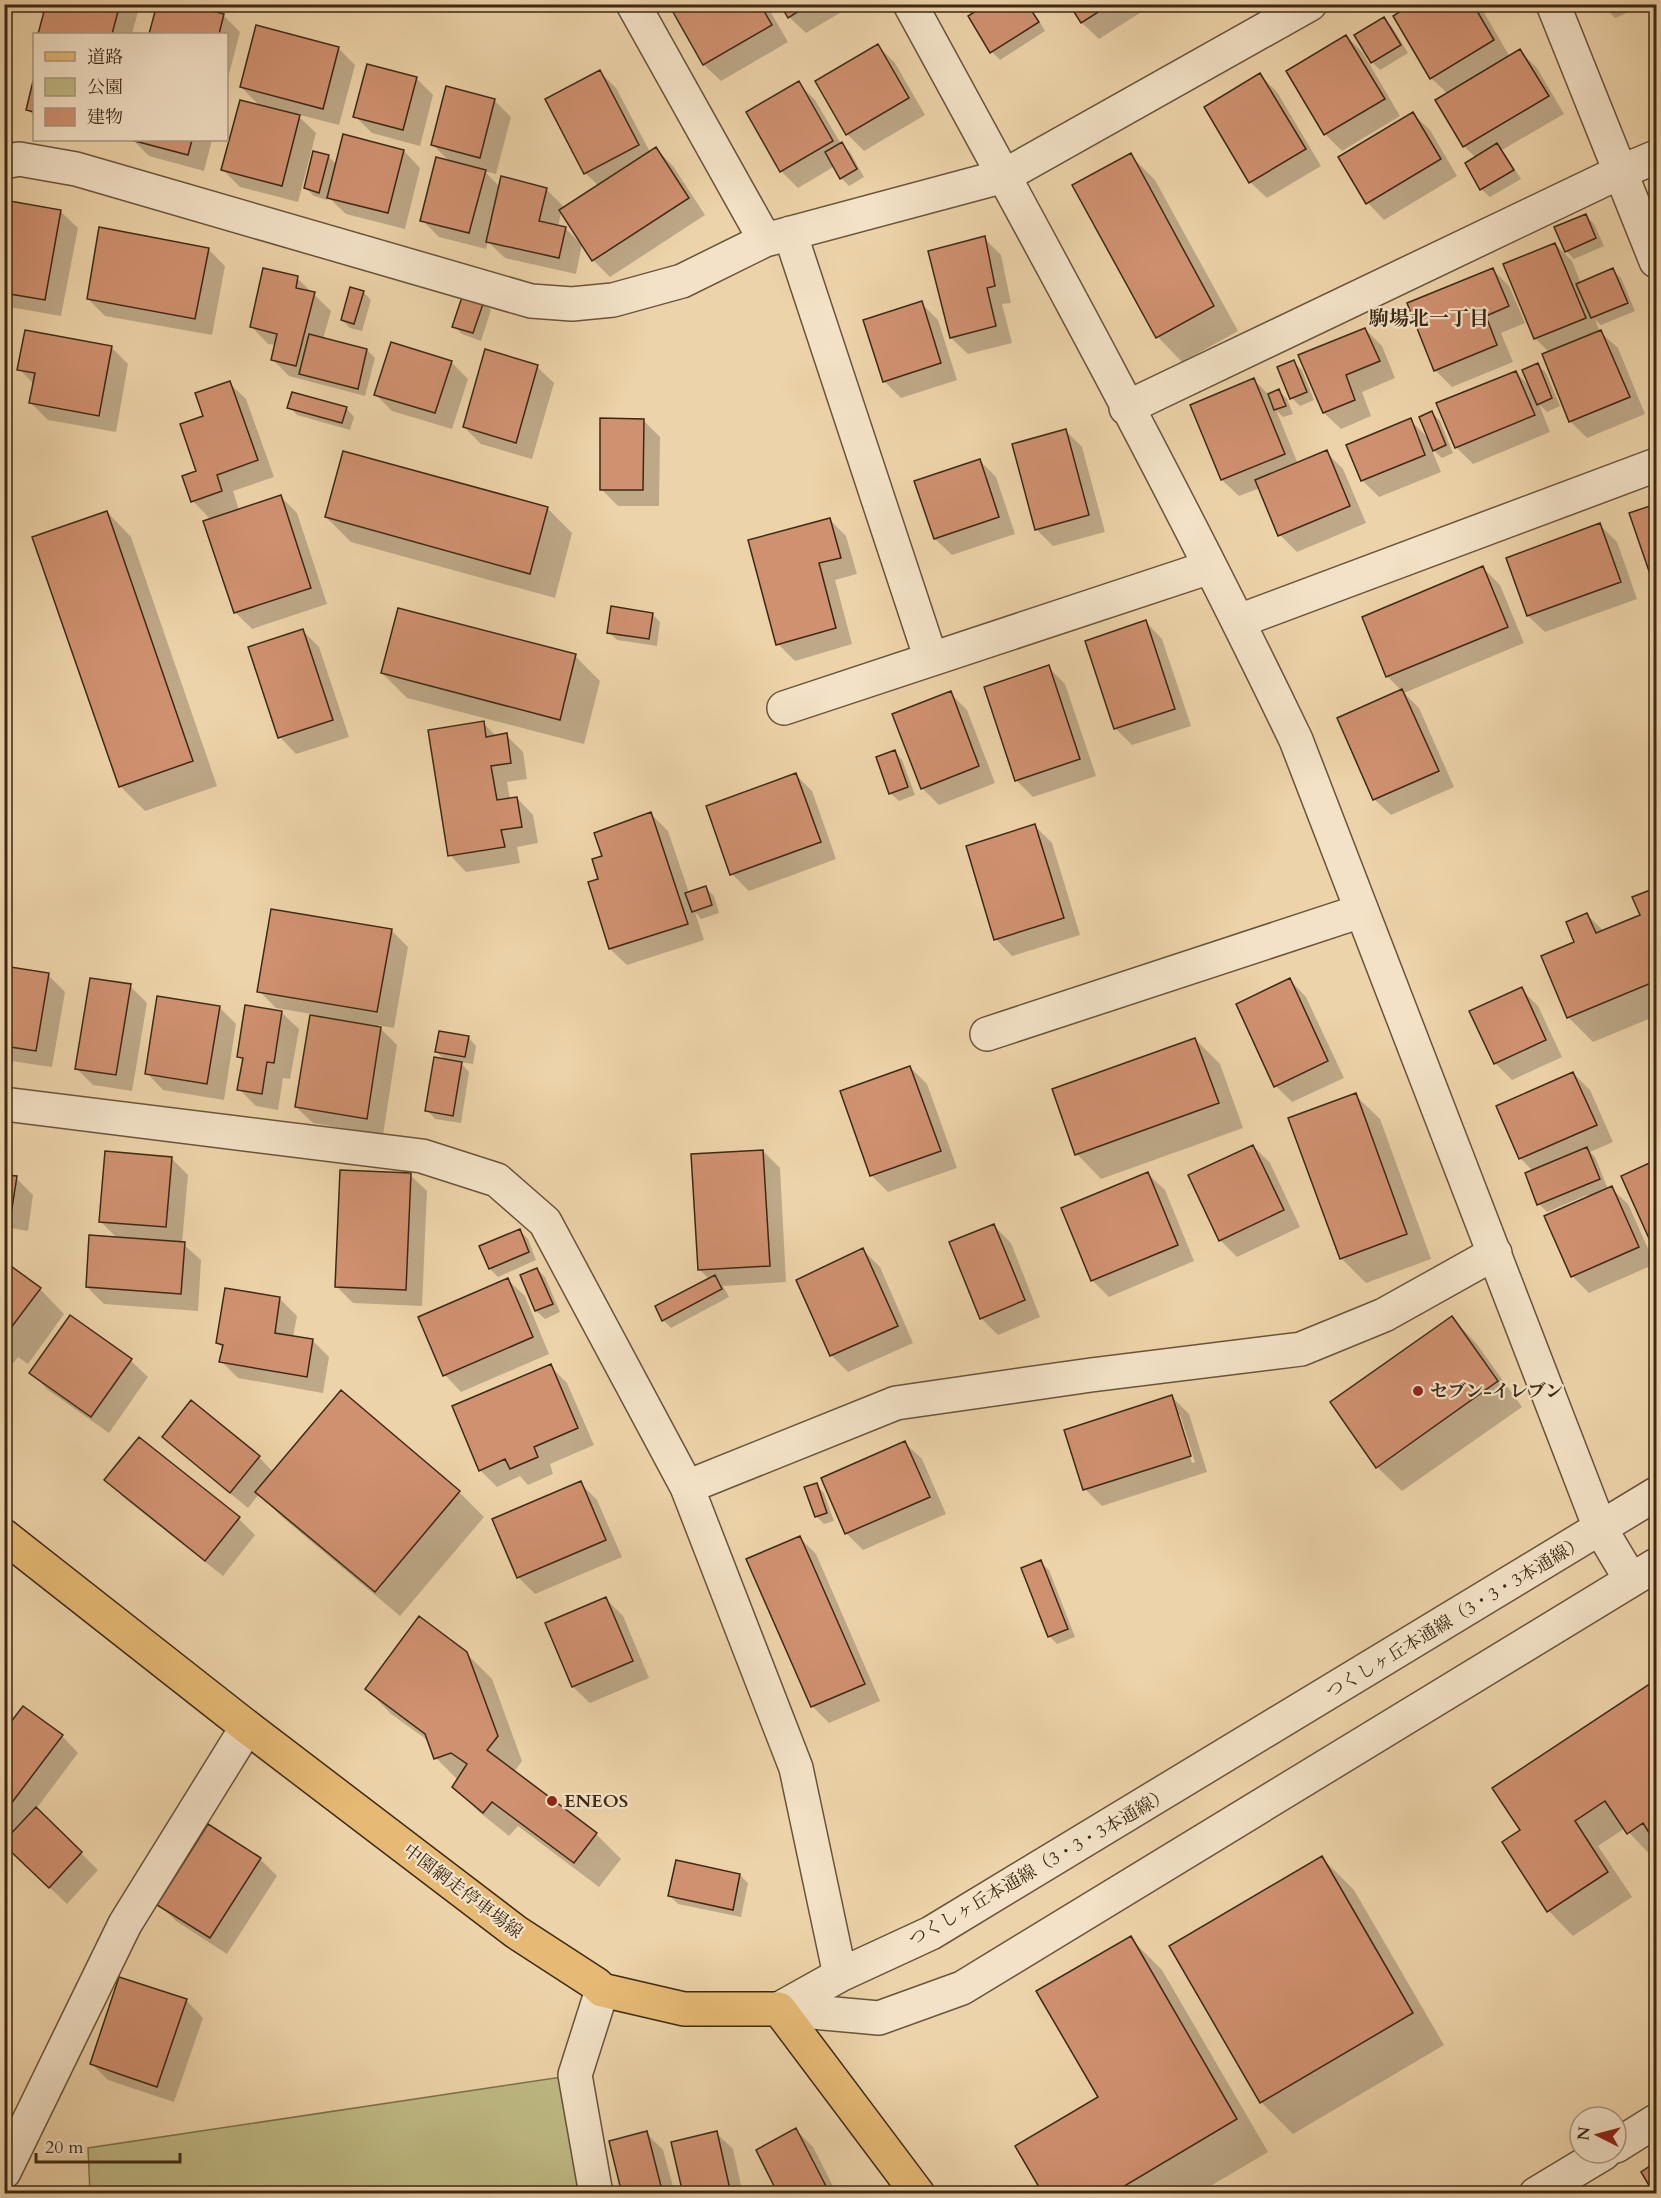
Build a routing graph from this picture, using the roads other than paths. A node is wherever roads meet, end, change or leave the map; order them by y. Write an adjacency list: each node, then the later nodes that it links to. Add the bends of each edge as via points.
1 (633, 4): 9 (street)
2 (910, 4): 8 (street)
3 (1310, 4): 8 (street)
4 (1553, 4): 7 (street)
5 (1656, 157): 7 (street)
6 (4, 162): 9 (street, via 19,159 76,169 531,301 572,304 613,300 682,281)
7 (1620, 172): 10 (street); 11 (street)
8 (1004, 176): 9 (street); 11 (street)
9 (778, 236): 15 (street)
10 (1656, 261)
11 (1126, 408): 13 (street)
12 (1656, 465): 14 (street)
13 (1210, 567): 14 (street); 15 (street)
14 (1239, 621): 17 (street, via 1296,740)
15 (931, 659): 16 (street)
16 (784, 708)
17 (1361, 911): 18 (street); 20 (street)
18 (987, 1034)
19 (4, 1104): 21 (street, via 422,1156 497,1180 545,1222)
20 (1495, 1253): 21 (street, via 1384,1316 1301,1349 896,1403); 23 (street)
21 (687, 1487): 27 (street, via 796,1768)
22 (1656, 1494): 23 (street, つくしヶ丘本通線（3・3・3本通線）)
23 (1600, 1528): 25 (street); 27 (street, つくしヶ丘本通線（3・3・3本通線）, via 931,1933)
24 (4, 1536): 26 (main road, 中園網走停車場線)
25 (1644, 1573): 29 (street, via 962,1988 879,2018)
26 (247, 1727): 28 (main road, 中園網走停車場線, via 516,1932); 33 (street, via 125,1924)
27 (840, 1975): 29 (street, つくしヶ丘本通線（3・3・3本通線）)
28 (602, 1990): 29 (main road, 中園網走停車場線, via 684,2009); 34 (street, via 574,2075)
29 (779, 2009): 35 (main road)
30 (1656, 2121): 31 (street)
31 (1628, 2138)
32 (1584, 2165): 36 (street)
33 (4, 2172)
34 (596, 2193)
35 (918, 2193)
36 (1536, 2193)

